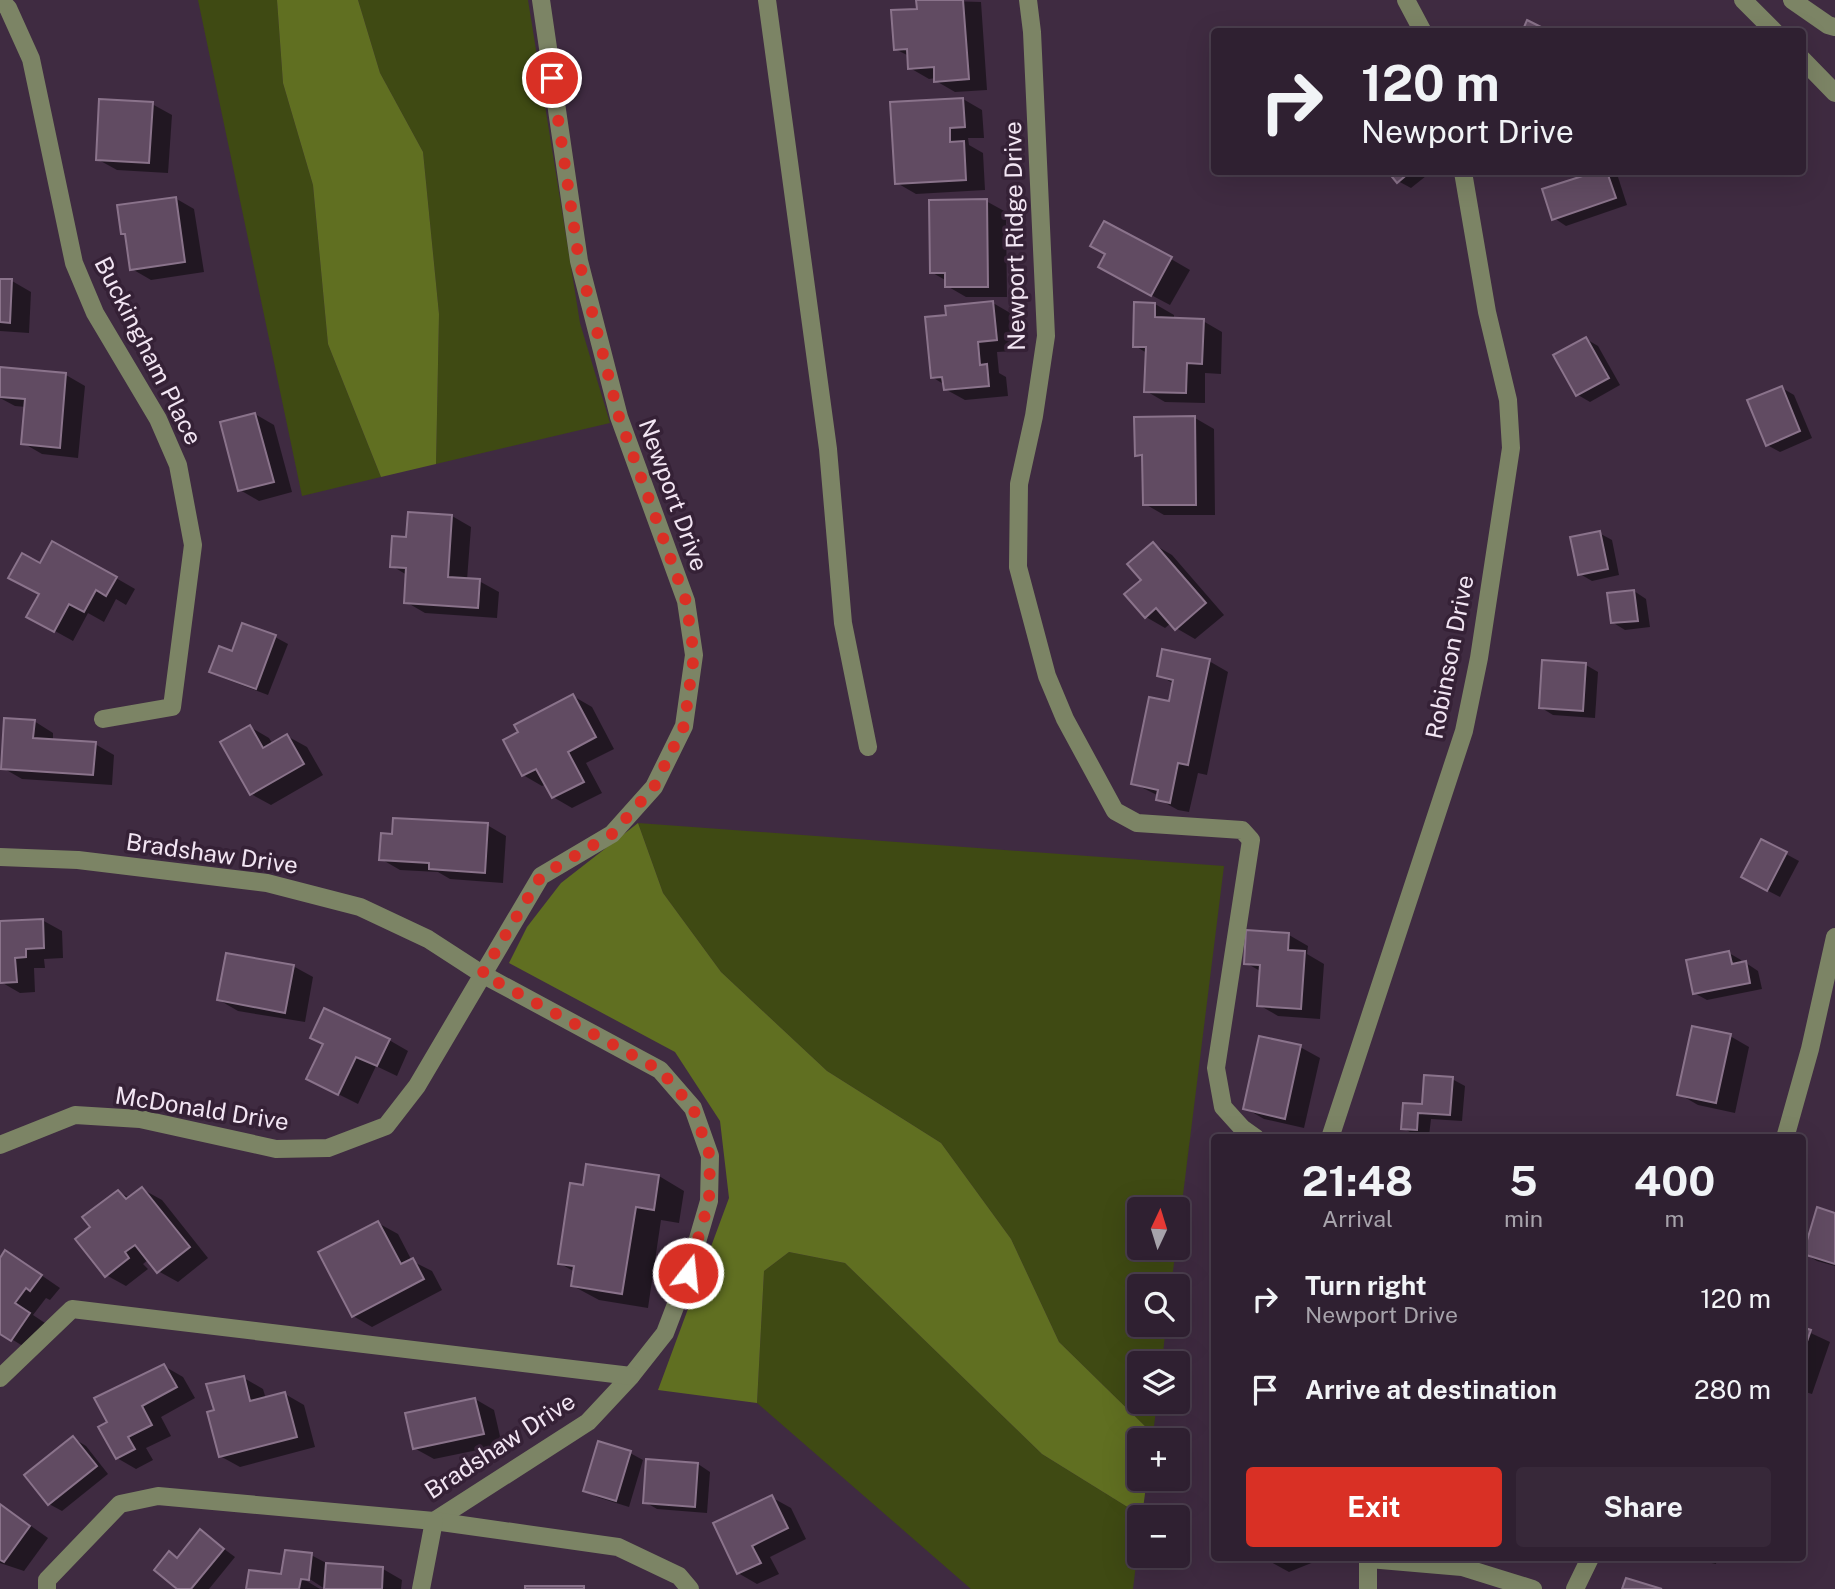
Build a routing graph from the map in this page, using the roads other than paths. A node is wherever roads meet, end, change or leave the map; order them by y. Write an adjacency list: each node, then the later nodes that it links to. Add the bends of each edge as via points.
1 (0, 0): 14 (street, Buckingham Place, via 32,59 74,263 95,313 158,419 178,465 193,545 172,707)
2 (541, 0): 18 (street, Newport Drive, via 579,261 619,417 686,601 694,655 684,726 654,787 612,834 541,876)
3 (767, 0): 15 (street, via 828,449 843,623)
4 (1028, 0): 19 (street, Newport Ridge Drive, via 1046,336 1019,484 1018,567 1047,676 1115,811 1137,823 1242,830 1251,840 1216,1068 1223,1107)
5 (1406, 0): 9 (street)
6 (1743, 0): 10 (street)
7 (1792, 0): 8 (street)
8 (1835, 27)
9 (1421, 28)
10 (1771, 28)
11 (1806, 64): 12 (street)
12 (1835, 93)
13 (1464, 175): 20 (street, Robinson Drive, via 1487,312 1508,400 1511,448 1464,731)
14 (103, 719)
15 (868, 747)
16 (0, 857): 18 (street, Bradshaw Drive, via 78,860 267,883 360,907 428,939)
17 (1835, 937): 21 (street)
18 (482, 974): 22 (street, McDonald Drive, via 417,1086 386,1126 328,1148 276,1149 140,1119 75,1115); 23 (street, Bradshaw Drive, via 660,1070 693,1108 710,1156 709,1201 665,1333)
19 (1250, 1134)
20 (1331, 1134)
21 (1786, 1134)
22 (0, 1144)
23 (631, 1376): 24 (street, via 72,1309); 25 (street, Bradshaw Drive, via 588,1422)
24 (0, 1378)
25 (434, 1521): 29 (street, Bradshaw Drive, via 158,1496 120,1504 47,1580); 30 (street); 31 (street, via 618,1547 679,1576)
26 (1369, 1561): 32 (street)
27 (1400, 1561): 33 (street, via 1462,1567)
28 (1589, 1561): 34 (street)
29 (47, 1589)
30 (421, 1589)
31 (690, 1589)
32 (1368, 1589)
33 (1533, 1589)
34 (1575, 1589)

